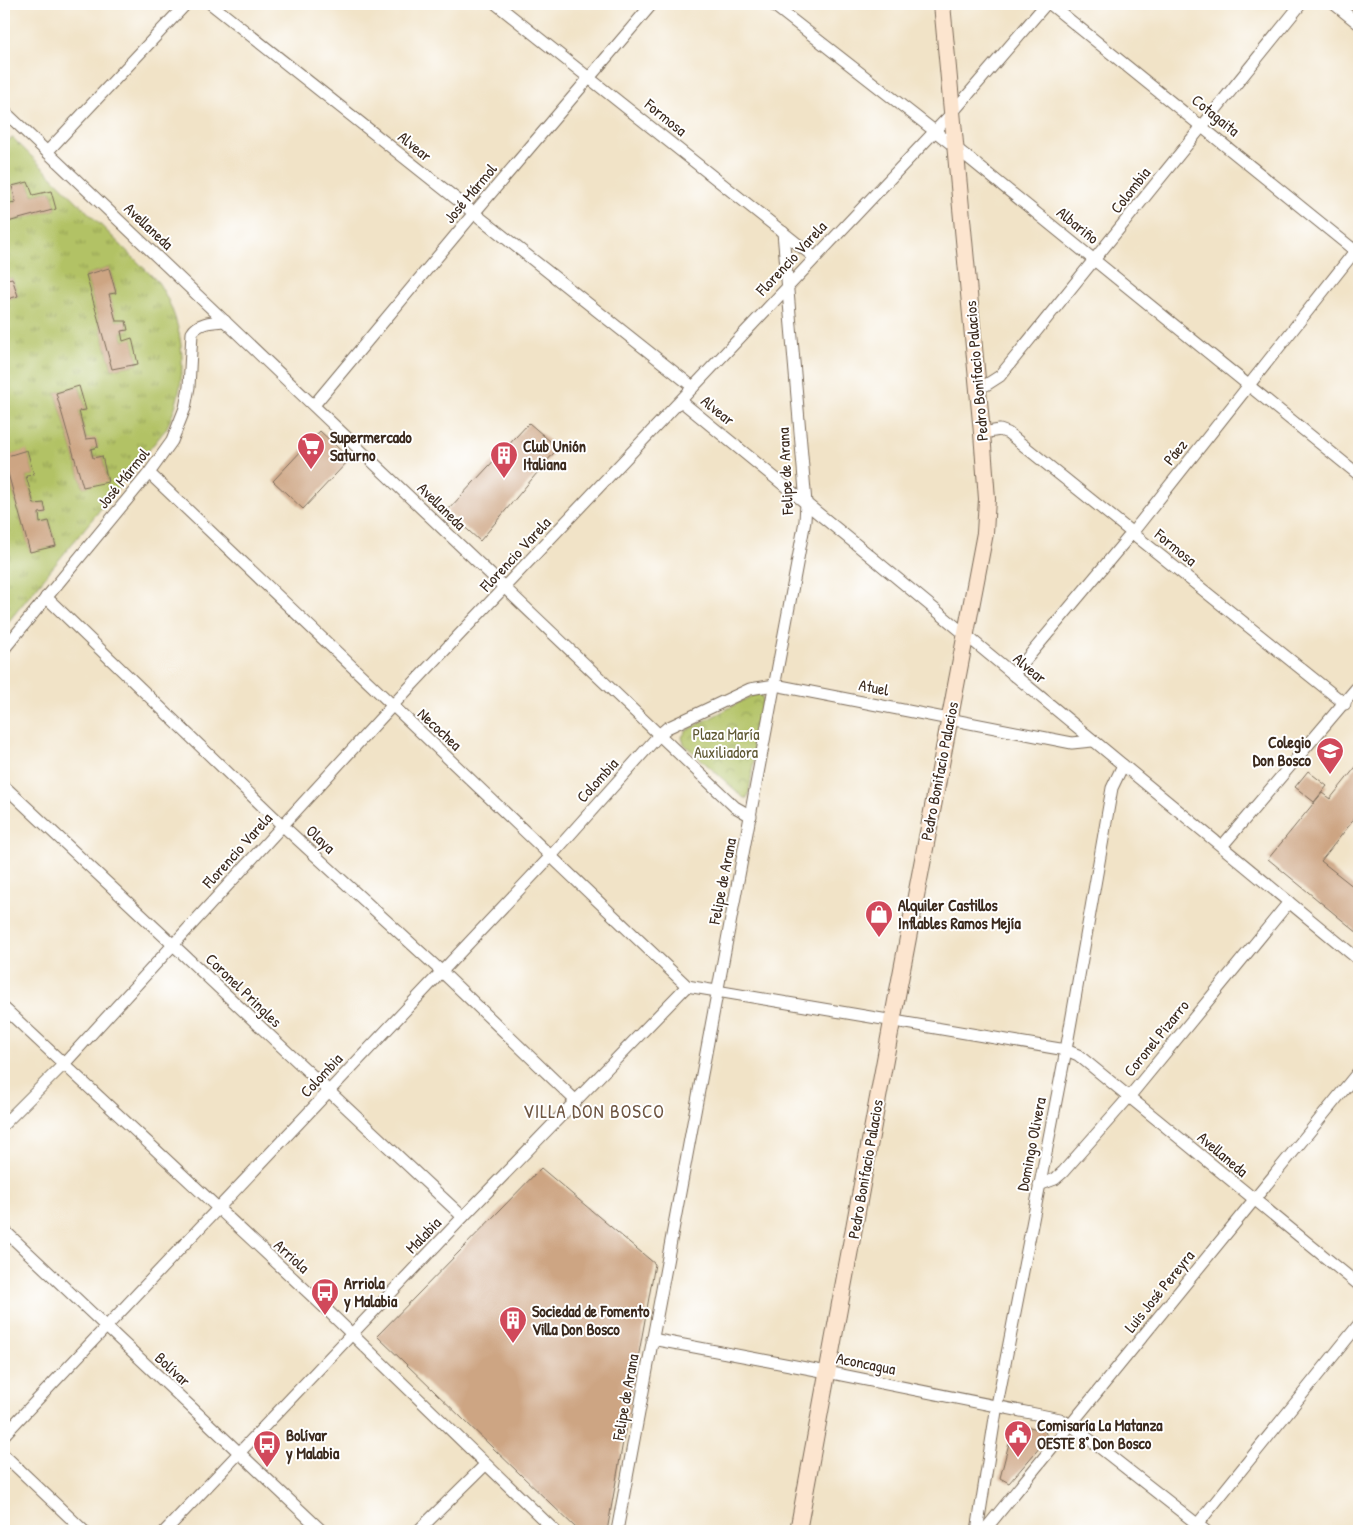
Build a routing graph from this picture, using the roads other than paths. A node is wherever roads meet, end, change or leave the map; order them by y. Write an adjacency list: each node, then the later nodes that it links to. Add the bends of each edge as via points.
1 (186, 4): 18 (street)
2 (211, 4): 19 (street, Alvear)
3 (496, 4): 12 (street, Formosa)
4 (652, 4): 12 (street, José Mármol)
5 (772, 4): 16 (street, Albariño)
6 (942, 4): 14 (street, Pedro Bonifacio Palacios)
7 (1046, 4): 14 (street, Florencio Varela)
8 (1050, 4): 15 (street, Cotagaita)
9 (1301, 4): 15 (street, Colombia)
10 (1334, 4): 11 (street)
11 (1359, 24)
12 (591, 78): 19 (street, José Mármol); 20 (street, Formosa)
13 (4, 112): 18 (street, Avellaneda)
14 (953, 112): 16 (street, Florencio Varela); 17 (street, Pedro Bonifacio Palacios)
15 (1202, 125): 21 (street, Cotagaita); 23 (street, Colombia)
16 (935, 131): 17 (street, Albariño); 22 (street, Florencio Varela)
17 (956, 147): 23 (street, Albariño); 26 (street, Pedro Bonifacio Palacios)
18 (47, 152): 25 (street, Avellaneda)
19 (474, 213): 28 (street, Alvear); 30 (street, José Mármol)
20 (783, 232): 22 (street, Formosa); 24 (street, Felipe de Arana)
21 (1358, 250): 27 (street, Páez)
22 (814, 257): 24 (street, Florencio Varela)
23 (1095, 260): 26 (street, Colombia, via 1000,376 986,385); 27 (street, Albariño)
24 (787, 286): 28 (street, Florencio Varela); 34 (street, Felipe de Arana)
25 (225, 321): 30 (street, Avellaneda); 32 (street, José Mármol, via 203,324 194,329 185,408 172,441)
26 (977, 384): 31 (street, Pedro Bonifacio Palacios)
27 (1248, 386): 33 (street, Albariño); 35 (street, Páez)
28 (693, 387): 29 (street, Florencio Varela)
29 (681, 401): 34 (street, Alvear); 36 (street, Florencio Varela)
30 (314, 405): 36 (street, Avellaneda)
31 (982, 433): 35 (street, Formosa, via 1000,430 1008,433); 38 (street, Pedro Bonifacio Palacios, via 987,499 985,533)
32 (149, 473): 37 (street, José Mármol); 44 (street, Necochea)
33 (1359, 476)
34 (806, 503): 38 (street, Alvear); 41 (street, Felipe de Arana)
35 (1132, 533): 40 (street, Páez); 43 (street, Formosa)
36 (505, 589): 44 (street, Florencio Varela); 46 (street, Avellaneda)
37 (46, 598): 39 (street, José Mármol); 51 (street, Olaya)
38 (965, 636): 40 (street, Alvear); 45 (street, Pedro Bonifacio Palacios)
39 (4, 649)
40 (1013, 676): 47 (street, Alvear)
41 (776, 685): 45 (street, Atuel); 46 (street, Atuel, via 750,689 667,728); 50 (street, Felipe de Arana)
42 (1359, 685): 43 (street)
43 (1345, 704): 52 (street)
44 (392, 706): 51 (street, Florencio Varela); 53 (street, Necochea)
45 (949, 718): 47 (street, Atuel, via 1072,743); 61 (street, Pedro Bonifacio Palacios)
46 (659, 735): 50 (street, Avellaneda, via 735,807); 53 (street, Colombia)
47 (1092, 741): 48 (street, Alvear)
48 (1123, 764): 52 (street, Alvear); 62 (street, Domingo Olivera, via 1112,788)
49 (4, 786): 55 (street, Coronel Pringles)
50 (751, 816): 59 (street, Felipe de Arana)
51 (282, 825): 55 (street, Florencio Varela); 57 (street, Olaya)
52 (1223, 846): 54 (street, Alvear)
53 (551, 856): 57 (street, Colombia); 58 (street, Necochea)
54 (1289, 902): 56 (street, Alvear); 66 (street, Coronel Pizarro)
55 (173, 945): 63 (street, Florencio Varela); 65 (street, Coronel Pringles)
56 (1359, 960)
57 (441, 971): 65 (street, Colombia); 67 (street, Olaya)
58 (687, 986): 59 (street); 67 (street, Malabia)
59 (718, 990): 61 (street); 78 (street, Felipe de Arana)
60 (4, 1008): 63 (street, Arriola)
61 (892, 1022): 62 (street); 79 (street, Pedro Bonifacio Palacios)
62 (1066, 1050): 66 (street, Avellaneda); 69 (street, Domingo Olivera)
63 (63, 1065): 68 (street, Florencio Varela); 71 (street, Arriola)
64 (1359, 1070): 70 (street, Luis José Pereyra)
65 (327, 1092): 71 (street, Colombia); 72 (street, Coronel Pringles)
66 (1128, 1097): 69 (street, Coronel Pizarro, via 1055,1179); 70 (street, Avellaneda)
67 (576, 1101): 72 (street, Malabia)
68 (4, 1124)
69 (1039, 1184): 80 (street, Domingo Olivera)
70 (1253, 1200): 74 (street, Avellaneda); 81 (street, Luis José Pereyra)
71 (218, 1210): 76 (street, Colombia); 77 (street, Arriola)
72 (463, 1217): 77 (street, Malabia)
73 (4, 1230): 76 (street, Bolívar)
74 (1359, 1284)
75 (1359, 1324): 86 (street)
76 (106, 1327): 82 (street, Colombia); 83 (street, Bolívar)
77 (351, 1334): 83 (street, Malabia); 85 (street, Arriola)
78 (652, 1340): 79 (street, Aconcagua); 92 (street, Felipe de Arana)
79 (828, 1372): 80 (street, Aconcagua); 93 (street, Pedro Bonifacio Palacios)
80 (997, 1405): 81 (street, Aconcagua, via 1060,1419); 94 (street, Domingo Olivera)
81 (1072, 1425): 86 (street); 95 (street, Luis José Pereyra)
82 (4, 1435)
83 (239, 1454): 88 (street, Malabia); 89 (street, Bolívar)
84 (4, 1455): 87 (street)
85 (485, 1465): 90 (street); 91 (street, Arriola)
86 (1199, 1529)
87 (84, 1531)
88 (165, 1531)
89 (322, 1531)
90 (418, 1531)
91 (555, 1531)
92 (618, 1531)
93 (798, 1531)
94 (977, 1531)
95 (984, 1531)

